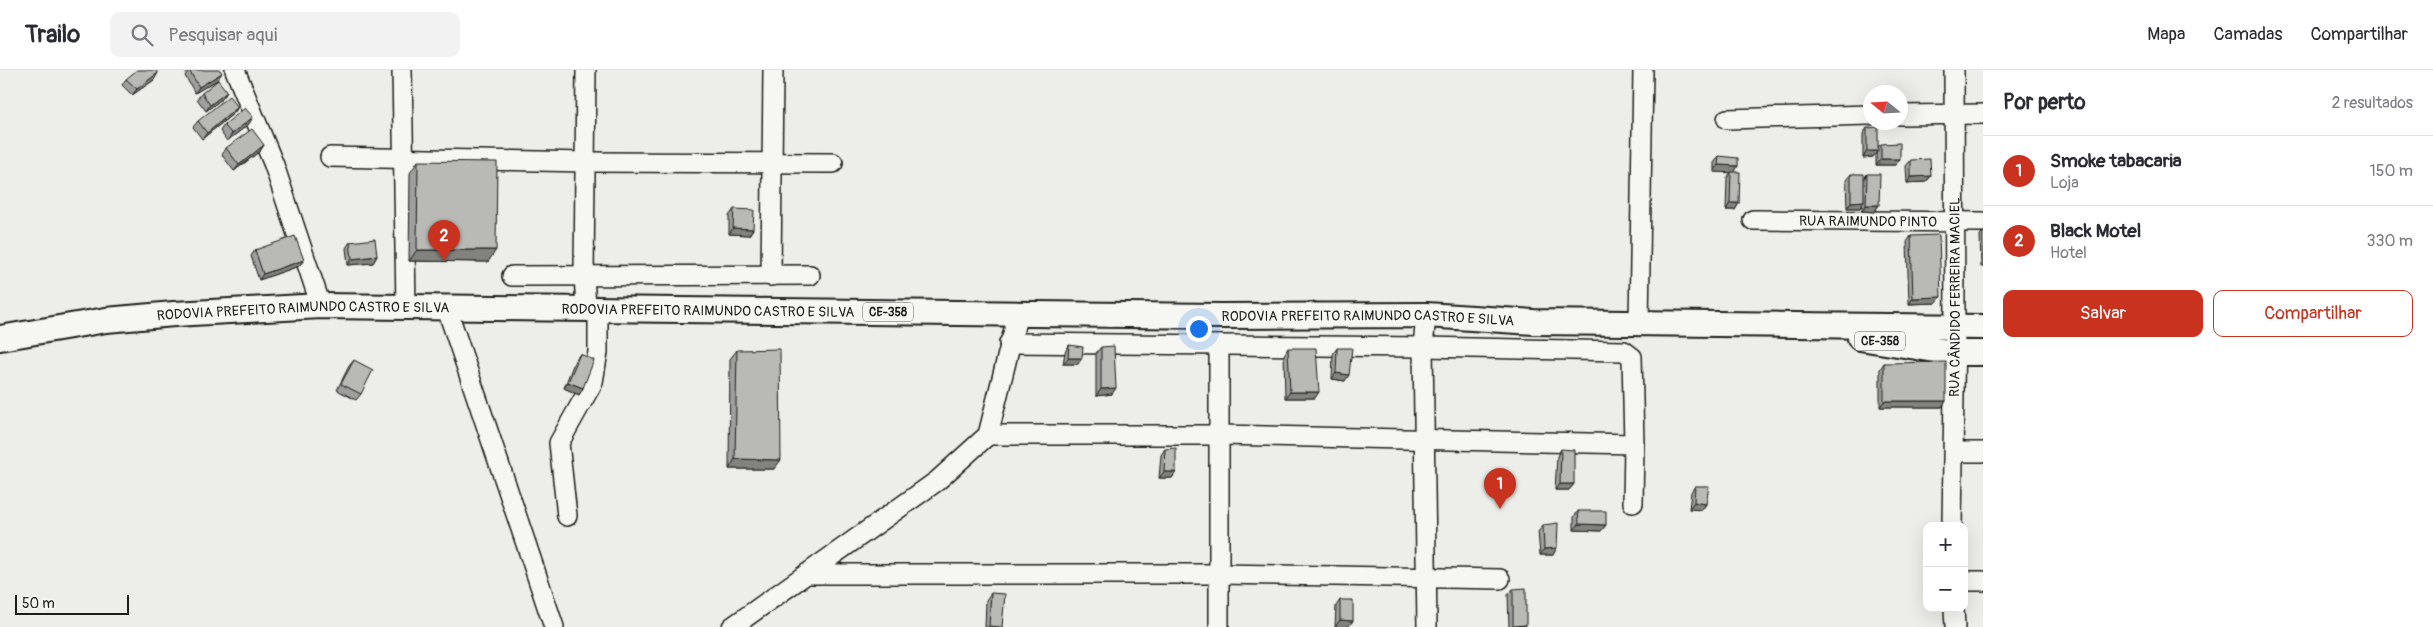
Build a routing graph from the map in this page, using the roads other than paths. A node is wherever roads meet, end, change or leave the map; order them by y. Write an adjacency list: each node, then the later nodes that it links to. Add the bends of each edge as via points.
1 (235, 70): 24 (street, via 274,165)
2 (402, 70): 13 (street)
3 (586, 70): 14 (street)
4 (773, 70): 16 (street)
5 (1643, 70): 30 (street)
6 (1954, 70): 7 (street, RUA CÂNDIDO FERREIRA MACIEL)
7 (1955, 114): 8 (street); 9 (street); 18 (street, RUA CÂNDIDO FERREIRA MACIEL, via 1953,170)
8 (1983, 114)
9 (1908, 115)
10 (1863, 116): 11 (street)
11 (1727, 119)
12 (330, 157): 13 (street)
13 (402, 158): 14 (street); 25 (street)
14 (585, 162): 16 (street); 20 (street)
15 (833, 163): 16 (street)
16 (772, 164): 23 (street)
17 (1753, 220): 18 (street, RUA RAIMUNDO PINTO)
18 (1956, 222): 19 (street, RUA RAIMUNDO PINTO); 32 (street, RUA CÂNDIDO FERREIRA MACIEL)
19 (1983, 222)
20 (584, 275): 22 (street); 23 (street); 26 (street)
21 (810, 275): 23 (street)
22 (512, 276)
23 (772, 276)
24 (321, 306): 25 (main road, RODOVIA PREFEITO RAIMUNDO CASTRO E SILVA / CE-358); 34 (main road, RODOVIA PREFEITO RAIMUNDO CASTRO E SILVA / CE-358, via 106,320)
25 (406, 306): 27 (main road, RODOVIA PREFEITO RAIMUNDO CASTRO E SILVA / CE-358)
26 (592, 308): 27 (main road, RODOVIA PREFEITO RAIMUNDO CASTRO E SILVA / CE-358); 28 (main road, RODOVIA PREFEITO RAIMUNDO CASTRO E SILVA / CE-358); 47 (street, via 598,352 593,382 559,443)
27 (447, 309): 56 (street)
28 (1018, 312): 29 (main road, RODOVIA PREFEITO RAIMUNDO CASTRO E SILVA / CE-358); 35 (street)
29 (1426, 315): 30 (main road, RODOVIA PREFEITO RAIMUNDO CASTRO E SILVA / CE-358, via 1534,322); 37 (street)
30 (1638, 323): 31 (main road, RODOVIA PREFEITO RAIMUNDO CASTRO E SILVA / CE-358)
31 (1777, 325): 32 (main road, CE-358); 38 (main road, CE-358)
32 (1955, 327): 33 (main road, CE-358); 38 (street, RUA CÂNDIDO FERREIRA MACIEL)
33 (1983, 327)
34 (5, 341)
35 (1009, 343): 36 (street); 40 (street)
36 (1219, 345): 37 (street); 41 (street)
37 (1424, 347): 42 (street); 43 (street, via 1624,351 1632,357)
38 (1954, 353): 39 (main road, CE-358); 44 (street, RUA CÂNDIDO FERREIRA MACIEL)
39 (1983, 353)
40 (988, 435): 41 (street); 49 (street, via 937,482)
41 (1219, 435): 42 (street); 50 (street)
42 (1425, 440): 43 (street); 51 (street)
43 (1634, 444): 46 (street)
44 (1954, 452): 45 (street); 48 (street, RUA CÂNDIDO FERREIRA MACIEL)
45 (1983, 452)
46 (1633, 503)
47 (567, 516)
48 (1952, 522)
49 (807, 574): 50 (street); 57 (street)
50 (1219, 574): 51 (street); 58 (street)
51 (1428, 577): 52 (street); 59 (street)
52 (1500, 578)
53 (1968, 581): 54 (street)
54 (1983, 581)
55 (1954, 612): 60 (street)
56 (554, 627)
57 (732, 627)
58 (1219, 627)
59 (1427, 627)
60 (1955, 627)

